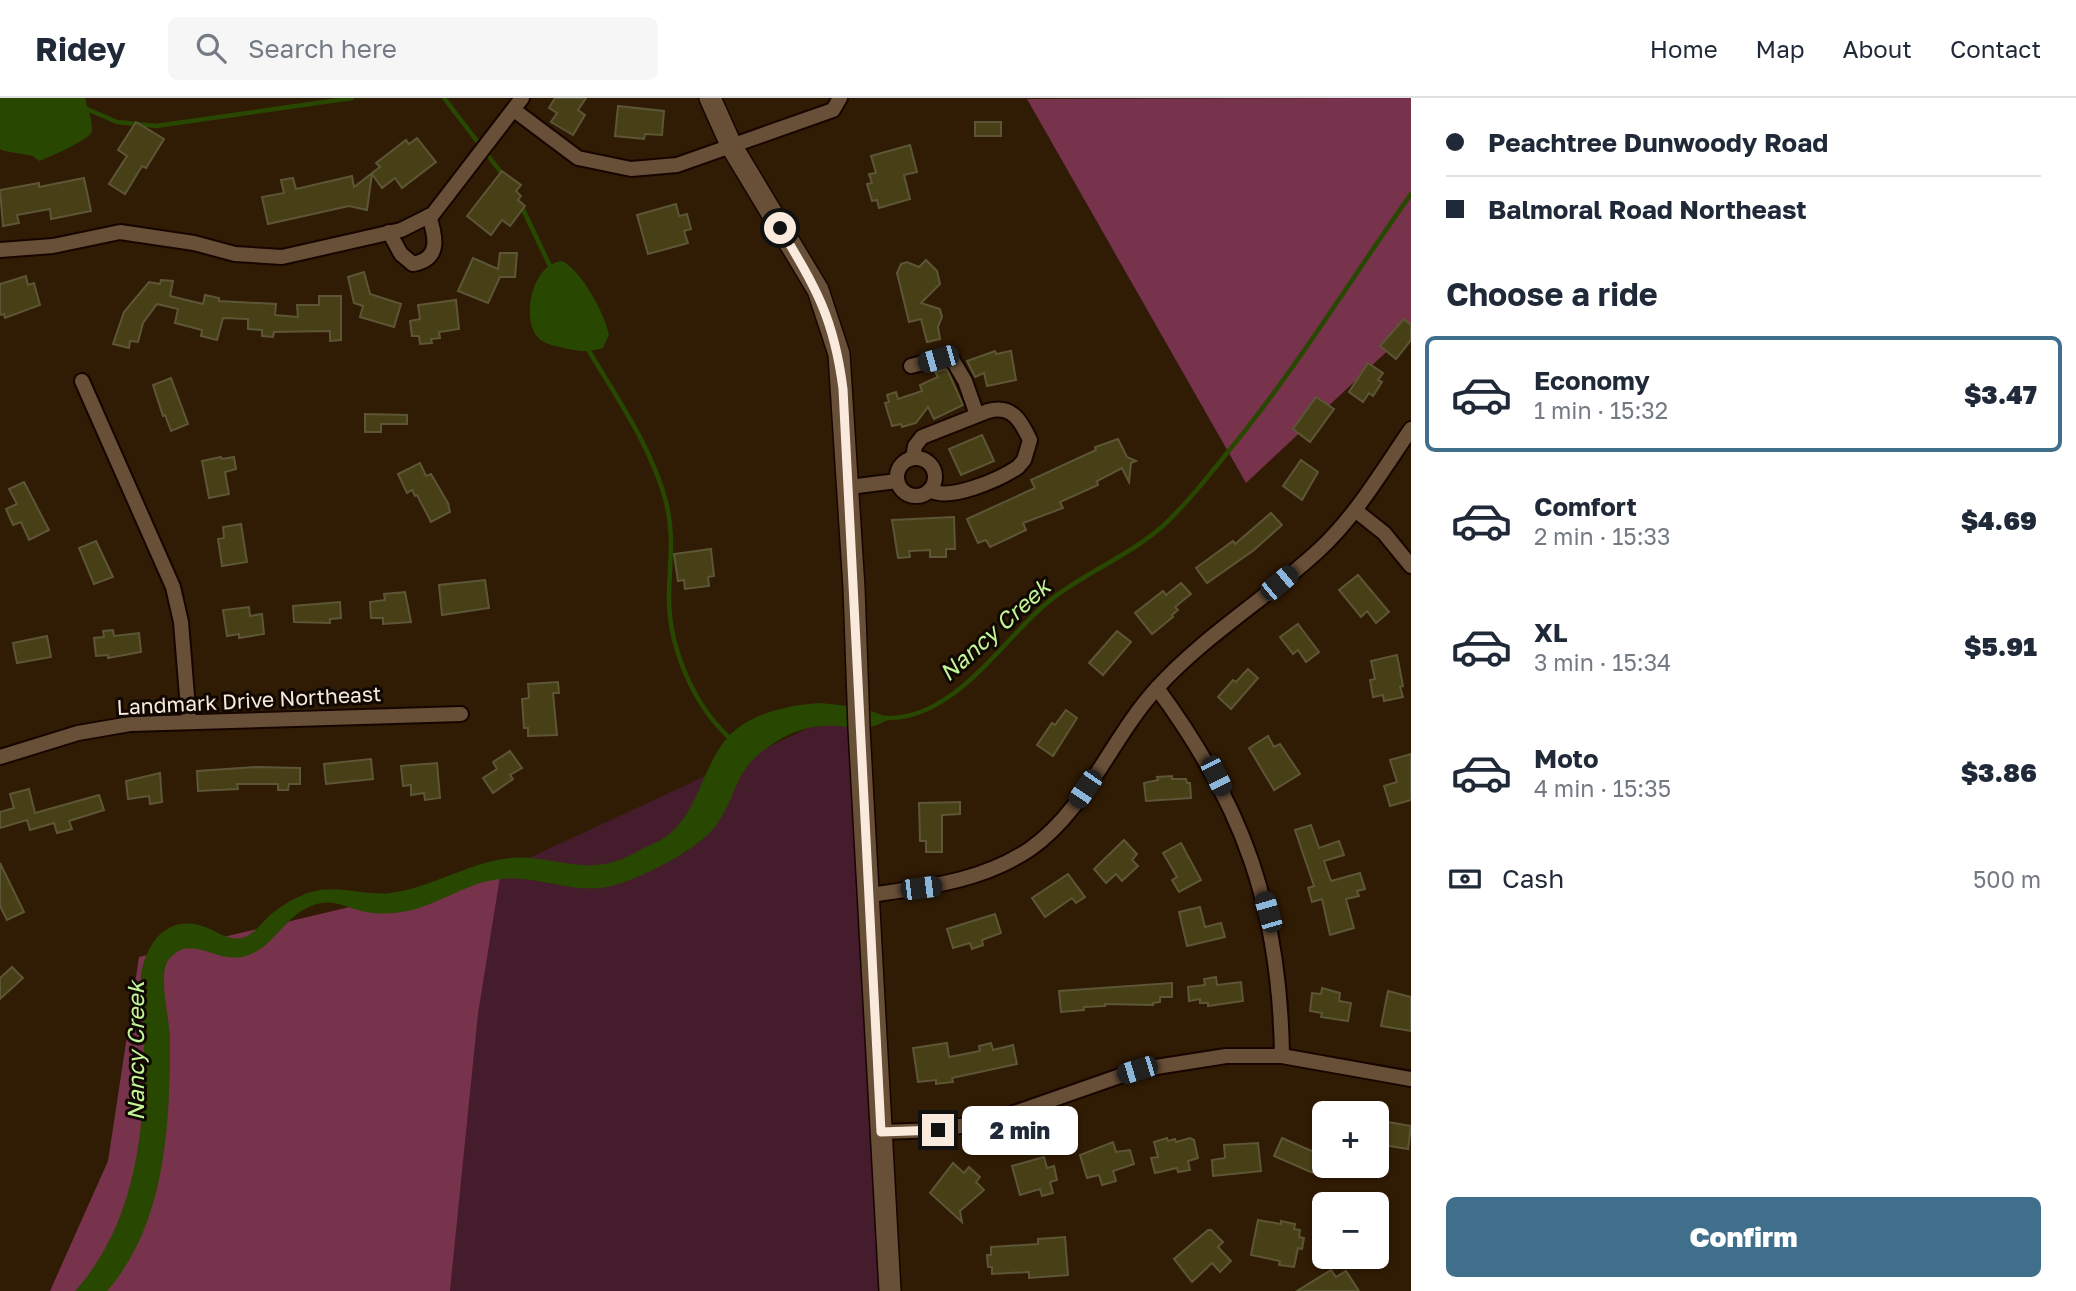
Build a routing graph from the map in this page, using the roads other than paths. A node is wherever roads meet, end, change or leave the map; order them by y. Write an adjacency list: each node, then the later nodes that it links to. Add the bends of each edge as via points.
1 (710, 98): 4 (main road)
2 (840, 98): 4 (street, via 833,110)
3 (518, 104): 4 (street, via 578,159 631,169 677,165); 5 (street)
4 (732, 147): 14 (main road, via 818,290 830,320 843,389)
5 (429, 216): 6 (street); 6 (street, via 436,239 434,253 423,263 407,260)
6 (389, 232): 7 (street, via 282,257 235,254 120,232 53,246)
7 (0, 250)
8 (911, 366): 10 (street, via 952,359)
9 (82, 381): 20 (street, via 173,587 181,622)
10 (977, 415): 12 (street, via 922,437); 15 (street, via 998,408 1016,416 1030,440 1024,460 1009,473 961,492 947,495)
11 (1411, 429): 16 (street)
12 (913, 458): 13 (street, via 900,466); 15 (street, via 924,459 934,469)
13 (897, 481): 14 (street); 15 (street, via 907,495)
14 (849, 487): 22 (main road)
15 (930, 490)
16 (1355, 510): 17 (street, via 1384,533); 18 (street, via 1317,551)
17 (1411, 566)
18 (1157, 688): 22 (street, via 1072,808 1030,849 964,880); 23 (street, via 1216,776 1254,865 1276,960)
19 (461, 714): 20 (street, Landmark Drive Northeast)
20 (189, 721): 21 (street, Landmark Drive Northeast, via 79,733)
21 (0, 757)
22 (869, 895): 25 (main road)
23 (1282, 1056): 24 (street); 25 (street, via 1170,1063 1108,1079 994,1121 938,1130)
24 (1411, 1079)
25 (881, 1132): 26 (main road)
26 (890, 1291)

